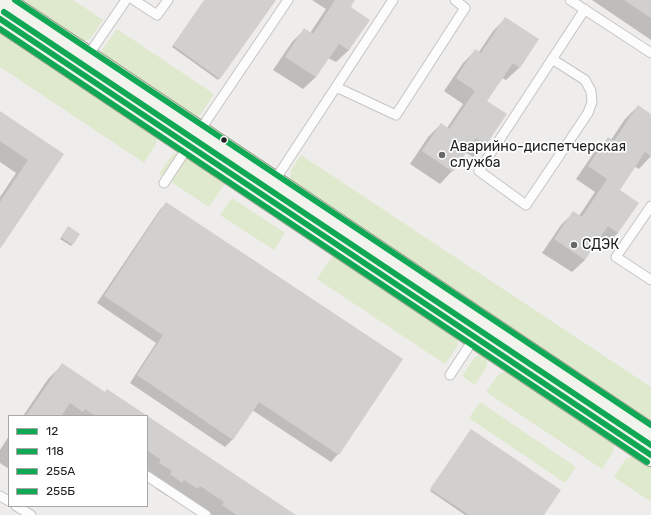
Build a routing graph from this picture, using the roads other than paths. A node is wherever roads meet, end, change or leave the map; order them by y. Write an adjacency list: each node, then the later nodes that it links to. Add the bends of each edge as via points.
1 (1, 0): 12 (street)
2 (126, 0): 12 (lane)
3 (134, 0): 4 (lane, via 156,15)
4 (168, 0)
5 (288, 0): 15 (lane)
6 (393, 0): 14 (lane)
7 (455, 0): 14 (lane, via 465,8 396,115)
8 (570, 0): 9 (lane)
9 (585, 10): 11 (lane); 13 (lane)
10 (0, 19): 15 (street)
11 (651, 53)
12 (87, 57): 15 (street)
13 (552, 60): 13 (lane, via 479,171 526,205 588,113 592,102 591,91 585,80)
14 (336, 87): 17 (lane)
15 (194, 138): 16 (lane); 17 (street)
16 (164, 183)
17 (269, 189): 20 (street); 21 (street)
18 (651, 206): 19 (lane, via 616,257)
19 (651, 280)
20 (475, 337): 21 (street); 22 (lane)
21 (506, 348): 23 (street)
22 (450, 374)
23 (640, 434): 24 (street)
24 (651, 455)
25 (148, 477): 28 (lane)
26 (18, 507): 27 (lane)
27 (31, 515)
28 (206, 515)

